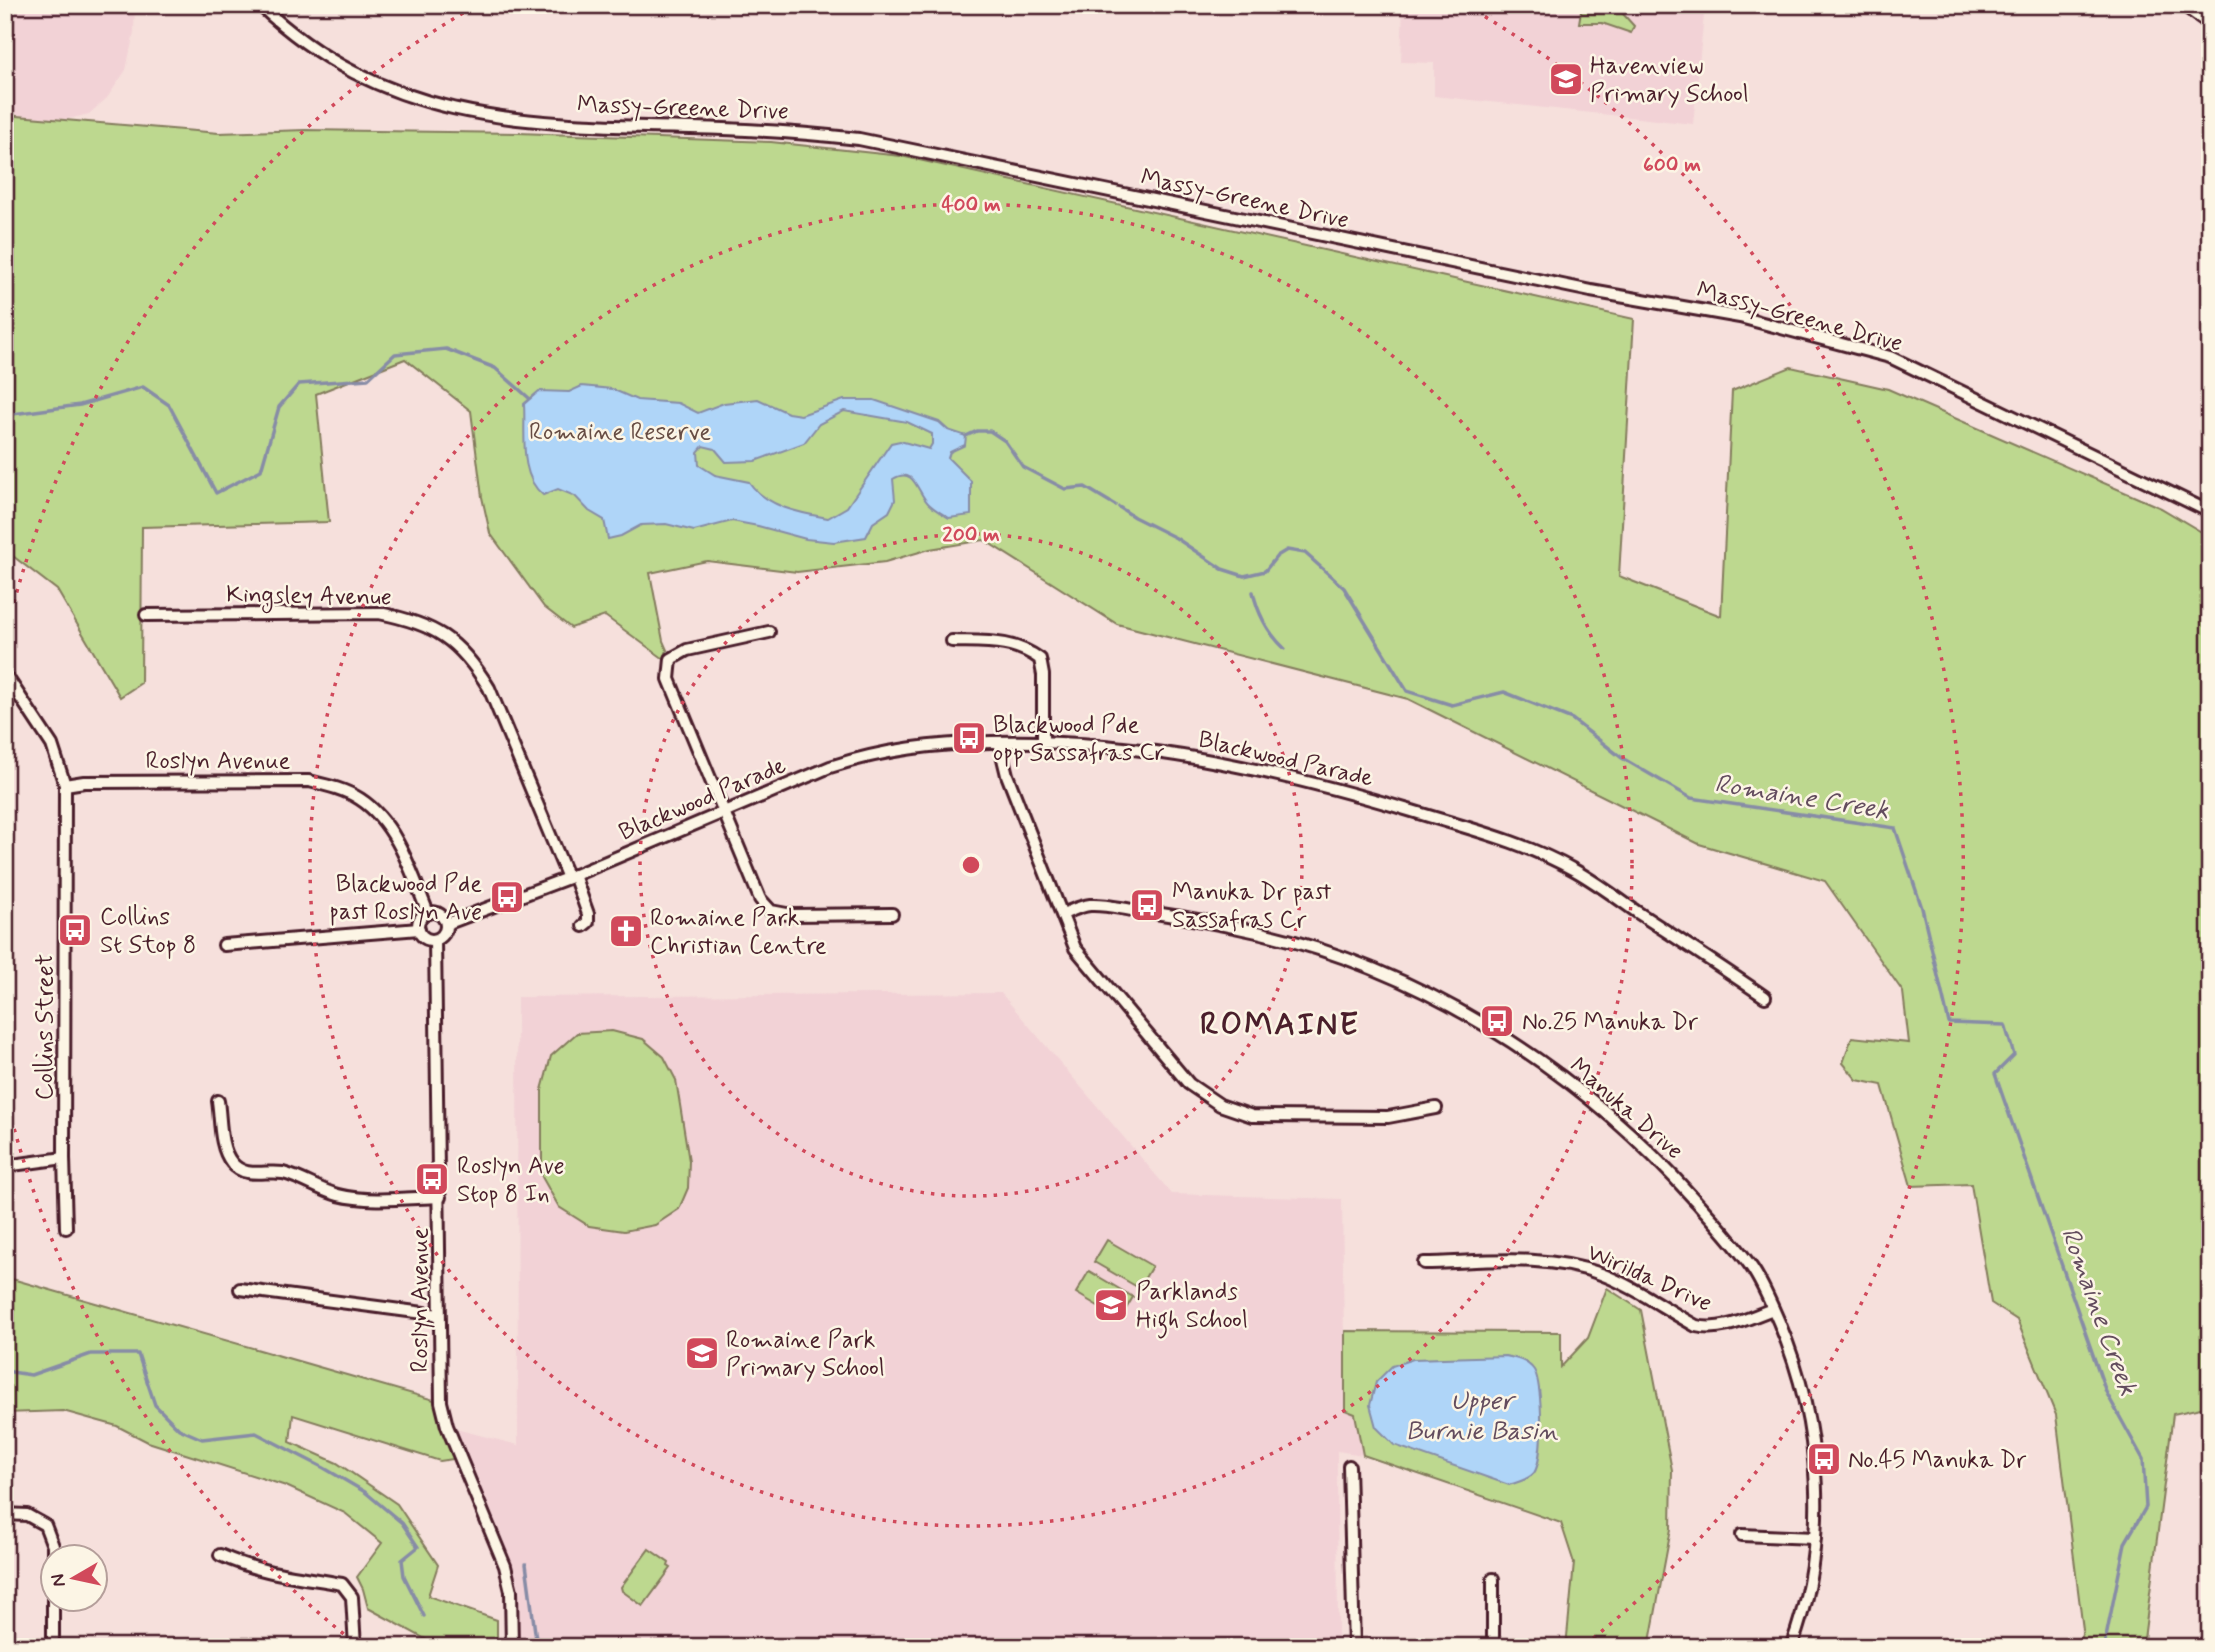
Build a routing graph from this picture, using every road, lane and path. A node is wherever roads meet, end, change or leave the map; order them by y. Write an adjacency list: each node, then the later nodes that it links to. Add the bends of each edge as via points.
1 (260, 5): 4 (street, Massy-Greene Drive, via 327,58 415,99 459,111 520,121 782,130 859,139 1577,288 1740,317 1890,357)
2 (2186, 5): 3 (main road)
3 (2210, 22)
4 (2210, 512)
5 (146, 615): 13 (street, Kingsley Avenue, via 379,613 413,620 451,641 473,662 489,688)
6 (769, 632): 12 (street, via 687,650 671,659 669,678)
7 (952, 641): 9 (street, via 1003,643 1026,649 1040,659)
8 (5, 674): 11 (street, Collins Street, via 52,745)
9 (1043, 741): 10 (street, Blackwood Parade); 22 (street, Blackwood Parade, via 1169,753 1263,770 1501,839 1576,871)
10 (999, 742): 12 (street, Blackwood Parade, via 867,755); 16 (street, via 1007,775)
11 (65, 785): 14 (street, Roslyn Avenue, via 309,781 337,788 360,799 383,819); 25 (street, Collins Street)
12 (724, 812): 13 (street, Blackwood Parade); 15 (street, via 760,899 771,911)
13 (571, 876): 17 (street, Blackwood Parade); 18 (street, Kingsley Avenue, via 588,914)
14 (428, 913): 17 (street, via 441,916); 19 (street, via 419,921)
15 (892, 914)
16 (1062, 915): 24 (street, via 1075,948 1101,981 1189,1084 1220,1105 1252,1116 1324,1118 1388,1117); 31 (street, Manuka Drive, via 1093,904 1260,932 1385,974 1469,1015 1530,1054 1645,1146 1754,1270)
17 (446, 924): 20 (street)
18 (583, 926)
19 (419, 929): 20 (street, via 423,937); 21 (street)
20 (435, 940): 27 (street, Roslyn Avenue)
21 (225, 944)
22 (1765, 997)
23 (218, 1101): 27 (street, via 226,1150 242,1170 279,1172 360,1199)
24 (1436, 1108)
25 (64, 1158): 26 (street); 28 (street, Collins Street)
26 (5, 1166)
27 (440, 1197): 32 (street, Roslyn Avenue)
28 (66, 1228)
29 (1424, 1263): 31 (street, Wirilda Drive, via 1538,1261 1572,1265 1613,1280 1708,1329)
30 (240, 1289): 32 (street)
31 (1773, 1309): 36 (street, Manuka Drive, via 1803,1391 1814,1470)
32 (439, 1315): 43 (street, Roslyn Avenue, via 441,1402 509,1578)
33 (1349, 1466): 44 (street)
34 (5, 1514): 37 (street, via 27,1515 45,1525)
35 (1742, 1535): 36 (street)
36 (1815, 1538): 46 (street, Manuka Drive, via 1805,1600)
37 (52, 1544)
38 (220, 1555): 42 (street, via 284,1576 342,1584 352,1597)
39 (1493, 1579): 45 (street)
40 (52, 1614): 41 (street)
41 (52, 1647)
42 (355, 1647)
43 (512, 1647)
44 (1354, 1647)
45 (1493, 1647)
46 (1791, 1647)

